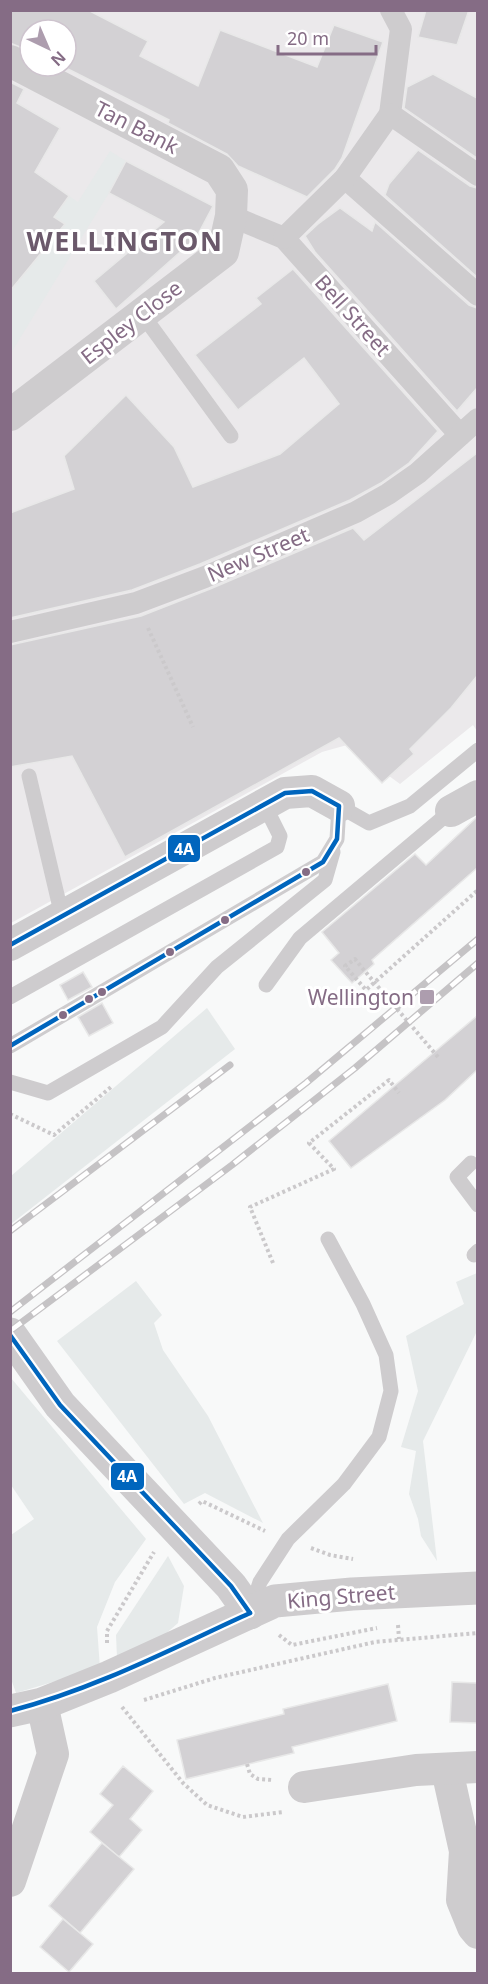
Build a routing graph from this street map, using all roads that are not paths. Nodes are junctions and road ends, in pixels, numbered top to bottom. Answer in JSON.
{"nodes":[{"id":1,"x":391,"y":10,"type":"edge"},
{"id":2,"x":10,"y":61,"type":"edge"},
{"id":3,"x":390,"y":114,"type":"junction"},
{"id":4,"x":477,"y":175,"type":"edge"},
{"id":5,"x":345,"y":178,"type":"junction"},
{"id":6,"x":231,"y":216,"type":"junction"},
{"id":7,"x":285,"y":238,"type":"junction"},
{"id":8,"x":477,"y":295,"type":"edge"},
{"id":9,"x":142,"y":314,"type":"junction"},
{"id":10,"x":10,"y":416,"type":"edge"},
{"id":11,"x":477,"y":419,"type":"edge"},
{"id":12,"x":460,"y":435,"type":"junction"},
{"id":13,"x":231,"y":436,"type":"dead end"},
{"id":14,"x":10,"y":632,"type":"edge"},
{"id":15,"x":477,"y":750,"type":"edge"},
{"id":16,"x":29,"y":776,"type":"dead end"},
{"id":17,"x":477,"y":796,"type":"edge"},
{"id":18,"x":264,"y":804,"type":"junction"},
{"id":19,"x":339,"y":807,"type":"junction"},
{"id":20,"x":451,"y":811,"type":"joint"},
{"id":21,"x":337,"y":838,"type":"junction"},
{"id":22,"x":62,"y":916,"type":"junction"},
{"id":23,"x":10,"y":945,"type":"edge"},
{"id":24,"x":266,"y":985,"type":"dead end"},
{"id":25,"x":10,"y":997,"type":"edge"},
{"id":26,"x":10,"y":1046,"type":"edge"},
{"id":27,"x":10,"y":1082,"type":"edge"},
{"id":28,"x":471,"y":1163,"type":"dead end"},
{"id":29,"x":477,"y":1205,"type":"edge"},
{"id":30,"x":328,"y":1239,"type":"dead end"},
{"id":31,"x":10,"y":1334,"type":"edge"},
{"id":32,"x":477,"y":1588,"type":"edge"},
{"id":33,"x":250,"y":1613,"type":"junction"},
{"id":34,"x":42,"y":1704,"type":"junction"},
{"id":35,"x":10,"y":1711,"type":"edge"},
{"id":36,"x":477,"y":1767,"type":"edge"},
{"id":37,"x":447,"y":1770,"type":"junction"},
{"id":38,"x":304,"y":1787,"type":"road end"},
{"id":39,"x":471,"y":1845,"type":"edge"},
{"id":40,"x":10,"y":1881,"type":"edge"},
{"id":41,"x":477,"y":1933,"type":"edge"}],
"edges":[{"from":1,"to":3,"type":"street"},
{"from":2,"to":6,"type":"street","name":"Tan Bank"},
{"from":3,"to":4,"type":"street"},
{"from":3,"to":5,"type":"street"},
{"from":5,"to":7,"type":"street"},
{"from":5,"to":8,"type":"street"},
{"from":6,"to":7,"type":"street","name":"Bell Street"},
{"from":6,"to":9,"type":"street","name":"Espley Close"},
{"from":7,"to":12,"type":"street","name":"Bell Street"},
{"from":9,"to":10,"type":"street","name":"Espley Close"},
{"from":9,"to":13,"type":"lane"},
{"from":11,"to":12,"type":"street","name":"New Street"},
{"from":12,"to":14,"type":"street","name":"New Street"},
{"from":15,"to":19,"type":"lane"},
{"from":16,"to":22,"type":"lane"},
{"from":17,"to":20,"type":"street"},
{"from":18,"to":19,"type":"street"},
{"from":18,"to":22,"type":"street"},
{"from":18,"to":25,"type":"lane"},
{"from":19,"to":21,"type":"lane"},
{"from":20,"to":24,"type":"lane"},
{"from":21,"to":26,"type":"lane"},
{"from":21,"to":27,"type":"lane"},
{"from":22,"to":23,"type":"street"},
{"from":28,"to":29,"type":"lane"},
{"from":30,"to":33,"type":"lane"},
{"from":31,"to":33,"type":"street"},
{"from":32,"to":33,"type":"street","name":"King Street"},
{"from":33,"to":34,"type":"street","name":"King Street"},
{"from":34,"to":35,"type":"street","name":"King Street"},
{"from":34,"to":40,"type":"street"},
{"from":36,"to":37,"type":"street"},
{"from":37,"to":38,"type":"street"},
{"from":37,"to":39,"type":"street"},
{"from":39,"to":41,"type":"street"}]}
